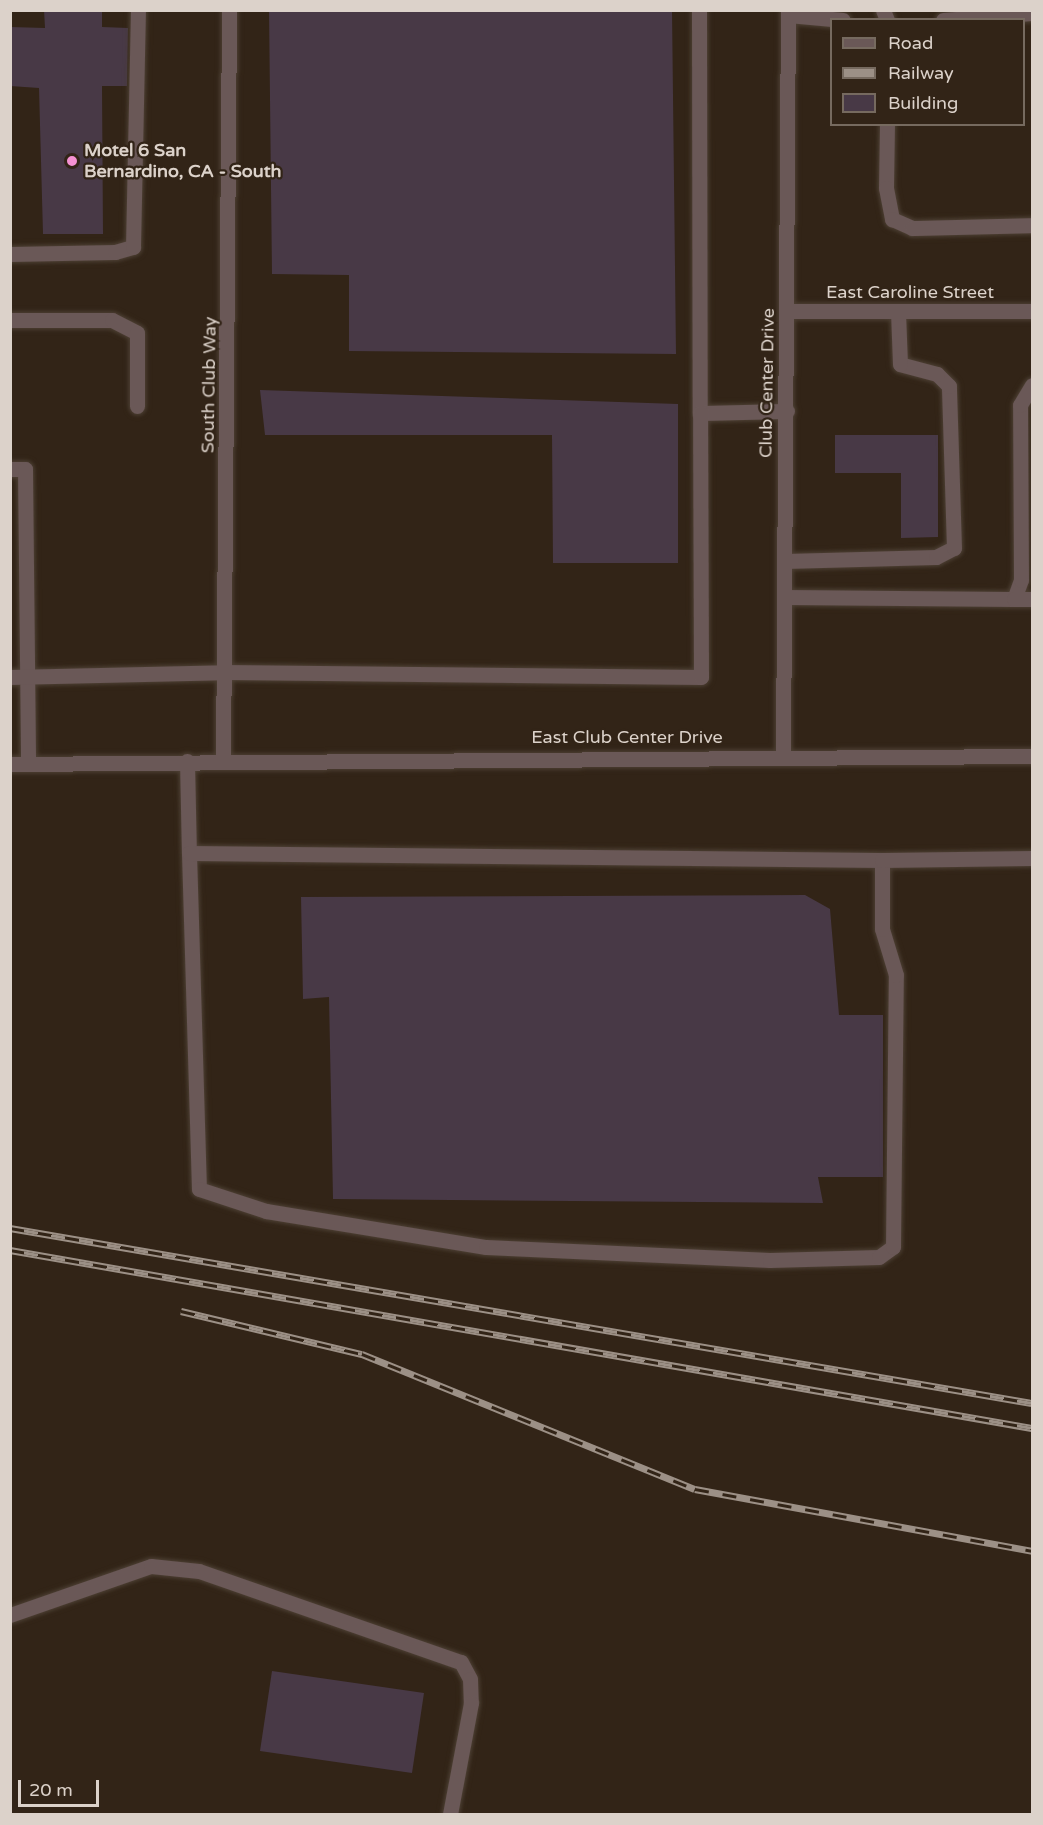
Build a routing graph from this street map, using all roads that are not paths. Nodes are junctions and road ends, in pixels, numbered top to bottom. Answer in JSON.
{"nodes":[{"id":1,"x":138,"y":10,"type":"edge"},
{"id":2,"x":229,"y":10,"type":"edge"},
{"id":3,"x":699,"y":10,"type":"edge"},
{"id":4,"x":788,"y":13,"type":"edge"},
{"id":5,"x":1032,"y":14,"type":"edge"},
{"id":6,"x":830,"y":18,"type":"edge"},
{"id":7,"x":973,"y":18,"type":"edge"},
{"id":8,"x":887,"y":126,"type":"edge"},
{"id":9,"x":1032,"y":225,"type":"edge"},
{"id":10,"x":10,"y":254,"type":"edge"},
{"id":11,"x":788,"y":311,"type":"junction"},
{"id":12,"x":898,"y":311,"type":"junction"},
{"id":13,"x":1032,"y":311,"type":"edge"},
{"id":14,"x":10,"y":320,"type":"edge"},
{"id":15,"x":1032,"y":385,"type":"edge"},
{"id":16,"x":137,"y":406,"type":"dead end"},
{"id":17,"x":787,"y":411,"type":"junction"},
{"id":18,"x":700,"y":412,"type":"junction"},
{"id":19,"x":10,"y":469,"type":"edge"},
{"id":20,"x":18,"y":540,"type":"edge"},
{"id":21,"x":785,"y":561,"type":"junction"},
{"id":22,"x":785,"y":597,"type":"junction"},
{"id":23,"x":1014,"y":599,"type":"junction"},
{"id":24,"x":1032,"y":599,"type":"edge"},
{"id":25,"x":224,"y":672,"type":"junction"},
{"id":26,"x":18,"y":677,"type":"edge"},
{"id":27,"x":783,"y":756,"type":"junction"},
{"id":28,"x":1032,"y":756,"type":"edge"},
{"id":29,"x":187,"y":760,"type":"junction"},
{"id":30,"x":223,"y":760,"type":"junction"},
{"id":31,"x":28,"y":763,"type":"junction"},
{"id":32,"x":10,"y":764,"type":"edge"},
{"id":33,"x":189,"y":853,"type":"junction"},
{"id":34,"x":1032,"y":858,"type":"edge"},
{"id":35,"x":882,"y":860,"type":"junction"},
{"id":36,"x":10,"y":1615,"type":"edge"},
{"id":37,"x":450,"y":1815,"type":"edge"}],
"edges":[{"from":1,"to":10,"type":"street"},
{"from":2,"to":25,"type":"street","name":"South Club Way"},
{"from":3,"to":18,"type":"street"},
{"from":4,"to":6,"type":"street"},
{"from":4,"to":11,"type":"street","name":"Club Center Drive"},
{"from":5,"to":7,"type":"street"},
{"from":8,"to":9,"type":"street"},
{"from":11,"to":12,"type":"street","name":"East Caroline Street"},
{"from":11,"to":17,"type":"street","name":"Club Center Drive"},
{"from":12,"to":13,"type":"street","name":"East Caroline Street"},
{"from":12,"to":21,"type":"street"},
{"from":14,"to":16,"type":"street"},
{"from":15,"to":23,"type":"street"},
{"from":17,"to":18,"type":"street"},
{"from":17,"to":21,"type":"street","name":"Club Center Drive"},
{"from":18,"to":25,"type":"street"},
{"from":19,"to":20,"type":"street"},
{"from":20,"to":26,"type":"street"},
{"from":21,"to":22,"type":"street","name":"Club Center Drive"},
{"from":22,"to":23,"type":"street"},
{"from":22,"to":27,"type":"street","name":"Club Center Drive"},
{"from":23,"to":24,"type":"street"},
{"from":25,"to":26,"type":"street"},
{"from":25,"to":30,"type":"street","name":"South Club Way"},
{"from":26,"to":31,"type":"street"},
{"from":27,"to":28,"type":"street","name":"East Club Center Drive"},
{"from":27,"to":30,"type":"street","name":"East Club Center Drive"},
{"from":29,"to":30,"type":"street","name":"East Club Center Drive"},
{"from":29,"to":31,"type":"street","name":"East Club Center Drive"},
{"from":29,"to":33,"type":"street"},
{"from":31,"to":32,"type":"street","name":"East Club Center Drive"},
{"from":33,"to":35,"type":"street"},
{"from":33,"to":35,"type":"street"},
{"from":34,"to":35,"type":"street"},
{"from":36,"to":37,"type":"street"}]}
